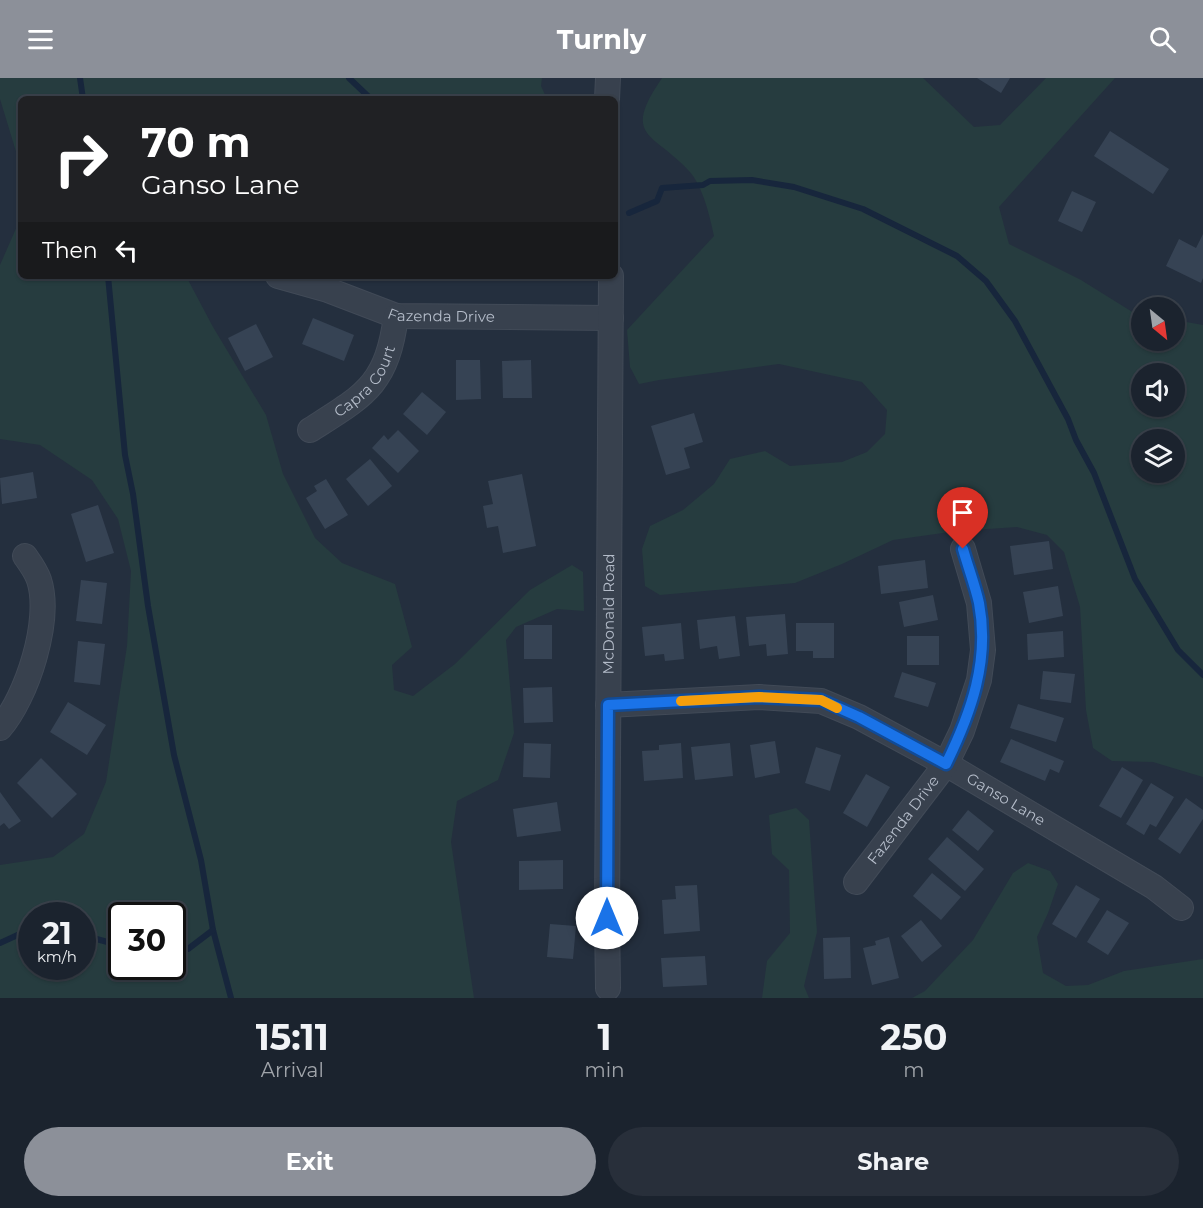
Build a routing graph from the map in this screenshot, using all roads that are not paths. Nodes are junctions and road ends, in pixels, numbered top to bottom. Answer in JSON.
{"nodes":[{"id":1,"x":608,"y":78,"type":"edge"},
{"id":2,"x":607,"y":96,"type":"edge"},
{"id":3,"x":289,"y":279,"type":"edge"},
{"id":4,"x":611,"y":279,"type":"edge"},
{"id":5,"x":396,"y":316,"type":"junction"},
{"id":6,"x":611,"y":318,"type":"junction"},
{"id":7,"x":310,"y":430,"type":"dead end"},
{"id":8,"x":963,"y":549,"type":"dead end"},
{"id":9,"x":25,"y":556,"type":"dead end"},
{"id":10,"x":608,"y":705,"type":"junction"},
{"id":11,"x":0,"y":728,"type":"edge"},
{"id":12,"x":946,"y":764,"type":"junction"},
{"id":13,"x":856,"y":882,"type":"dead end"},
{"id":14,"x":1180,"y":908,"type":"dead end"},
{"id":15,"x":608,"y":988,"type":"dead end"}],
"edges":[{"from":1,"to":2,"type":"street"},
{"from":3,"to":5,"type":"street","name":"Fazenda Drive"},
{"from":4,"to":6,"type":"street","name":"McDonald Road"},
{"from":5,"to":6,"type":"street","name":"Fazenda Drive"},
{"from":5,"to":7,"type":"street","name":"Capra Court"},
{"from":6,"to":10,"type":"street","name":"McDonald Road"},
{"from":8,"to":12,"type":"street","name":"Fazenda Drive"},
{"from":9,"to":11,"type":"street"},
{"from":10,"to":12,"type":"street","name":"Ganso Lane"},
{"from":10,"to":15,"type":"street","name":"McDonald Road"},
{"from":12,"to":13,"type":"street","name":"Fazenda Drive"},
{"from":12,"to":14,"type":"street","name":"Ganso Lane"}]}
